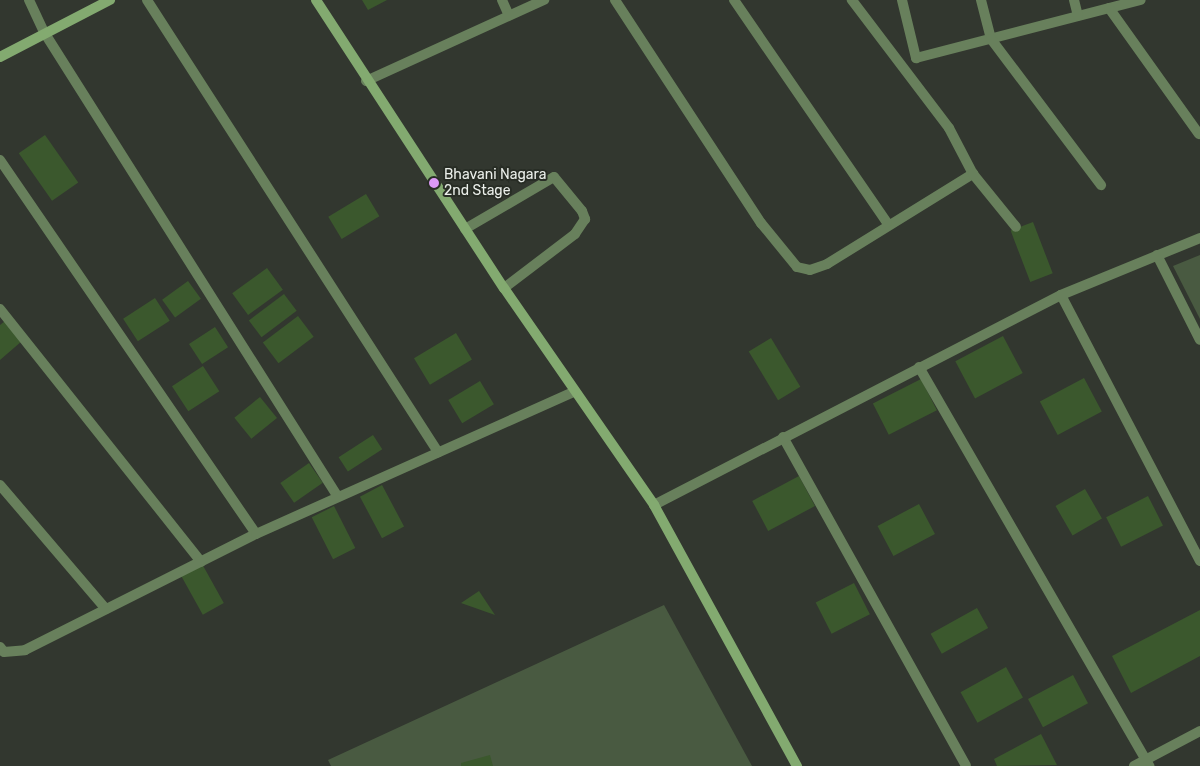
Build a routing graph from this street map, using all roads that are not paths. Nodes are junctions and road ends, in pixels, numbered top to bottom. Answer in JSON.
{"nodes":[{"id":1,"x":29,"y":0,"type":"edge"},
{"id":2,"x":110,"y":0,"type":"edge"},
{"id":3,"x":147,"y":0,"type":"edge"},
{"id":4,"x":316,"y":0,"type":"edge"},
{"id":5,"x":502,"y":0,"type":"edge"},
{"id":6,"x":544,"y":0,"type":"edge"},
{"id":7,"x":615,"y":0,"type":"edge"},
{"id":8,"x":734,"y":0,"type":"edge"},
{"id":9,"x":852,"y":0,"type":"edge"},
{"id":10,"x":902,"y":0,"type":"edge"},
{"id":11,"x":981,"y":0,"type":"edge"},
{"id":12,"x":1074,"y":0,"type":"edge"},
{"id":13,"x":1141,"y":0,"type":"edge"},
{"id":14,"x":1109,"y":8,"type":"junction"},
{"id":15,"x":509,"y":16,"type":"junction"},
{"id":16,"x":1078,"y":16,"type":"junction"},
{"id":17,"x":44,"y":32,"type":"junction"},
{"id":18,"x":991,"y":38,"type":"junction"},
{"id":19,"x":0,"y":57,"type":"edge"},
{"id":20,"x":366,"y":81,"type":"junction"},
{"id":21,"x":1199,"y":134,"type":"dead end"},
{"id":22,"x":0,"y":160,"type":"edge"},
{"id":23,"x":973,"y":174,"type":"junction"},
{"id":24,"x":1101,"y":185,"type":"dead end"},
{"id":25,"x":887,"y":223,"type":"junction"},
{"id":26,"x":1016,"y":227,"type":"dead end"},
{"id":27,"x":465,"y":229,"type":"junction"},
{"id":28,"x":1200,"y":238,"type":"edge"},
{"id":29,"x":1157,"y":256,"type":"junction"},
{"id":30,"x":504,"y":288,"type":"junction"},
{"id":31,"x":1061,"y":294,"type":"junction"},
{"id":32,"x":0,"y":308,"type":"edge"},
{"id":33,"x":1200,"y":340,"type":"edge"},
{"id":34,"x":919,"y":367,"type":"junction"},
{"id":35,"x":574,"y":392,"type":"junction"},
{"id":36,"x":783,"y":437,"type":"junction"},
{"id":37,"x":438,"y":452,"type":"junction"},
{"id":38,"x":0,"y":485,"type":"edge"},
{"id":39,"x":338,"y":497,"type":"junction"},
{"id":40,"x":654,"y":505,"type":"junction"},
{"id":41,"x":256,"y":534,"type":"junction"},
{"id":42,"x":1200,"y":561,"type":"edge"},
{"id":43,"x":201,"y":562,"type":"junction"},
{"id":44,"x":106,"y":609,"type":"junction"},
{"id":45,"x":0,"y":647,"type":"edge"},
{"id":46,"x":1200,"y":731,"type":"edge"},
{"id":47,"x":1147,"y":763,"type":"edge"},
{"id":48,"x":797,"y":766,"type":"edge"},
{"id":49,"x":966,"y":766,"type":"edge"},
{"id":50,"x":1134,"y":766,"type":"edge"}],
"edges":[{"from":1,"to":17,"type":"street"},
{"from":2,"to":17,"type":"street"},
{"from":3,"to":37,"type":"street"},
{"from":4,"to":20,"type":"street"},
{"from":5,"to":15,"type":"street"},
{"from":6,"to":15,"type":"street"},
{"from":7,"to":25,"type":"street"},
{"from":8,"to":25,"type":"street"},
{"from":9,"to":23,"type":"street"},
{"from":10,"to":18,"type":"street"},
{"from":11,"to":18,"type":"street"},
{"from":12,"to":16,"type":"street"},
{"from":13,"to":14,"type":"street"},
{"from":14,"to":16,"type":"street"},
{"from":14,"to":21,"type":"street"},
{"from":15,"to":20,"type":"street"},
{"from":16,"to":18,"type":"street"},
{"from":17,"to":19,"type":"street"},
{"from":17,"to":39,"type":"street"},
{"from":18,"to":24,"type":"street"},
{"from":20,"to":27,"type":"street"},
{"from":22,"to":41,"type":"street"},
{"from":23,"to":25,"type":"street"},
{"from":23,"to":26,"type":"street"},
{"from":27,"to":30,"type":"street"},
{"from":27,"to":30,"type":"street"},
{"from":28,"to":29,"type":"street"},
{"from":29,"to":31,"type":"street"},
{"from":29,"to":33,"type":"street"},
{"from":30,"to":35,"type":"street"},
{"from":31,"to":34,"type":"street"},
{"from":31,"to":42,"type":"street"},
{"from":32,"to":43,"type":"street"},
{"from":34,"to":36,"type":"street"},
{"from":34,"to":47,"type":"street"},
{"from":35,"to":37,"type":"street"},
{"from":35,"to":40,"type":"street"},
{"from":36,"to":40,"type":"street"},
{"from":36,"to":49,"type":"street"},
{"from":37,"to":39,"type":"street"},
{"from":38,"to":44,"type":"street"},
{"from":39,"to":41,"type":"street"},
{"from":40,"to":48,"type":"street"},
{"from":41,"to":43,"type":"street"},
{"from":43,"to":44,"type":"street"},
{"from":44,"to":45,"type":"street"},
{"from":46,"to":47,"type":"street"},
{"from":47,"to":50,"type":"street"}]}
